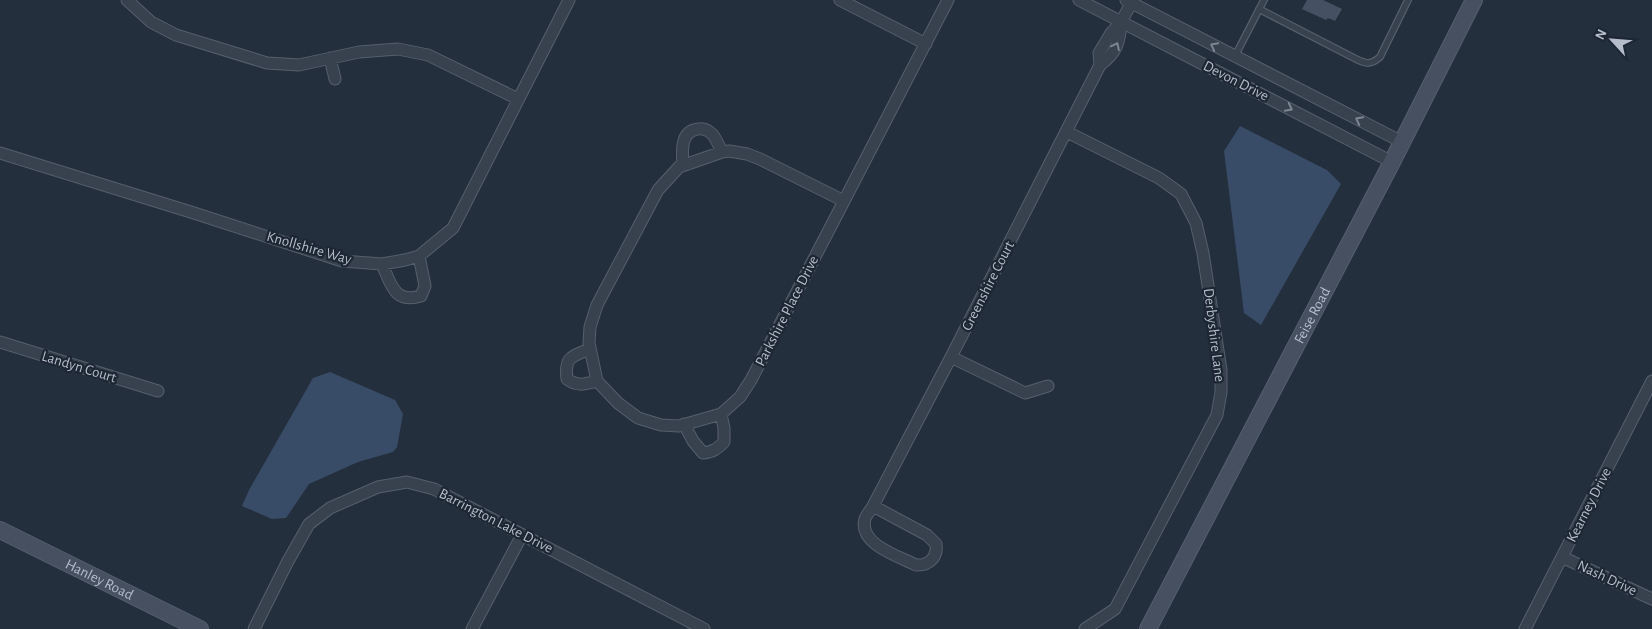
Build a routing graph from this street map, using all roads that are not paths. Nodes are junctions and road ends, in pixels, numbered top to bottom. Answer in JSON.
{"nodes":[{"id":1,"x":127,"y":0,"type":"edge"},
{"id":2,"x":569,"y":0,"type":"edge"},
{"id":3,"x":840,"y":0,"type":"edge"},
{"id":4,"x":948,"y":0,"type":"edge"},
{"id":5,"x":1079,"y":0,"type":"edge"},
{"id":6,"x":1264,"y":0,"type":"edge"},
{"id":7,"x":1408,"y":0,"type":"edge"},
{"id":8,"x":1474,"y":0,"type":"edge"},
{"id":9,"x":1130,"y":1,"type":"edge"},
{"id":10,"x":1259,"y":9,"type":"junction"},
{"id":11,"x":1121,"y":22,"type":"junction"},
{"id":12,"x":926,"y":44,"type":"junction"},
{"id":13,"x":1235,"y":56,"type":"junction"},
{"id":14,"x":330,"y":58,"type":"junction"},
{"id":15,"x":1225,"y":75,"type":"junction"},
{"id":16,"x":335,"y":79,"type":"dead end"},
{"id":17,"x":518,"y":99,"type":"junction"},
{"id":18,"x":1067,"y":132,"type":"junction"},
{"id":19,"x":1402,"y":142,"type":"junction"},
{"id":20,"x":722,"y":152,"type":"junction"},
{"id":21,"x":0,"y":153,"type":"edge"},
{"id":22,"x":1392,"y":162,"type":"junction"},
{"id":23,"x":683,"y":165,"type":"junction"},
{"id":24,"x":844,"y":201,"type":"junction"},
{"id":25,"x":420,"y":256,"type":"junction"},
{"id":26,"x":382,"y":264,"type":"junction"},
{"id":27,"x":0,"y":342,"type":"edge"},
{"id":28,"x":590,"y":348,"type":"junction"},
{"id":29,"x":951,"y":357,"type":"junction"},
{"id":30,"x":597,"y":381,"type":"junction"},
{"id":31,"x":1652,"y":381,"type":"edge"},
{"id":32,"x":1048,"y":386,"type":"dead end"},
{"id":33,"x":158,"y":391,"type":"dead end"},
{"id":34,"x":721,"y":414,"type":"junction"},
{"id":35,"x":684,"y":424,"type":"junction"},
{"id":36,"x":873,"y":506,"type":"junction"},
{"id":37,"x":0,"y":530,"type":"edge"},
{"id":38,"x":522,"y":534,"type":"junction"},
{"id":39,"x":1562,"y":557,"type":"junction"},
{"id":40,"x":1652,"y":599,"type":"edge"},
{"id":41,"x":684,"y":625,"type":"edge"},
{"id":42,"x":200,"y":629,"type":"edge"},
{"id":43,"x":254,"y":629,"type":"edge"},
{"id":44,"x":472,"y":629,"type":"edge"},
{"id":45,"x":704,"y":629,"type":"edge"},
{"id":46,"x":1085,"y":629,"type":"edge"},
{"id":47,"x":1148,"y":629,"type":"edge"},
{"id":48,"x":1525,"y":629,"type":"edge"}],
"edges":[{"from":1,"to":14,"type":"street"},
{"from":2,"to":17,"type":"street","name":"Knollshire Way"},
{"from":3,"to":12,"type":"street"},
{"from":4,"to":12,"type":"street","name":"Parkshire Place Drive"},
{"from":5,"to":11,"type":"street","name":"Devon Drive"},
{"from":6,"to":10,"type":"lane"},
{"from":7,"to":10,"type":"lane"},
{"from":8,"to":19,"type":"street","name":"Feise Road"},
{"from":9,"to":11,"type":"street","name":"Greenshire Court"},
{"from":13,"to":9,"type":"street","name":"Devon Drive","one_way":true},
{"from":10,"to":13,"type":"lane"},
{"from":11,"to":15,"type":"street","name":"Devon Drive"},
{"from":11,"to":18,"type":"street","name":"Greenshire Court"},
{"from":12,"to":24,"type":"street","name":"Parkshire Place Drive"},
{"from":13,"to":15,"type":"street"},
{"from":19,"to":13,"type":"street","name":"Devon Drive","one_way":true},
{"from":14,"to":16,"type":"street"},
{"from":14,"to":17,"type":"street"},
{"from":15,"to":22,"type":"street","name":"Devon Drive","one_way":true},
{"from":17,"to":25,"type":"street","name":"Knollshire Way"},
{"from":18,"to":29,"type":"street","name":"Greenshire Court"},
{"from":18,"to":46,"type":"street","name":"Derbyshire Lane"},
{"from":19,"to":22,"type":"street","name":"Feise Road"},
{"from":20,"to":23,"type":"street"},
{"from":20,"to":23,"type":"street"},
{"from":20,"to":24,"type":"street"},
{"from":21,"to":26,"type":"street","name":"Knollshire Way"},
{"from":22,"to":47,"type":"street","name":"Feise Road"},
{"from":23,"to":28,"type":"street"},
{"from":24,"to":34,"type":"street","name":"Parkshire Place Drive"},
{"from":25,"to":26,"type":"street","name":"Knollshire Way"},
{"from":25,"to":26,"type":"street"},
{"from":27,"to":33,"type":"street","name":"Landyn Court"},
{"from":28,"to":30,"type":"street"},
{"from":28,"to":30,"type":"street"},
{"from":29,"to":32,"type":"street"},
{"from":29,"to":36,"type":"street","name":"Greenshire Court"},
{"from":30,"to":35,"type":"street","name":"Parkshire Place Drive"},
{"from":31,"to":39,"type":"street","name":"Kearney Drive"},
{"from":34,"to":35,"type":"street","name":"Parkshire Place Drive"},
{"from":34,"to":35,"type":"street"},
{"from":36,"to":36,"type":"street","name":"Greenshire Court"},
{"from":37,"to":42,"type":"street","name":"Hanley Road"},
{"from":38,"to":41,"type":"street","name":"Barrington Lake Drive"},
{"from":38,"to":43,"type":"street","name":"Barrington Lake Drive"},
{"from":38,"to":44,"type":"street"},
{"from":39,"to":40,"type":"street","name":"Nash Drive"},
{"from":39,"to":48,"type":"street","name":"Kearney Drive"},
{"from":41,"to":45,"type":"street","name":"Barrington Lake Drive"}]}
